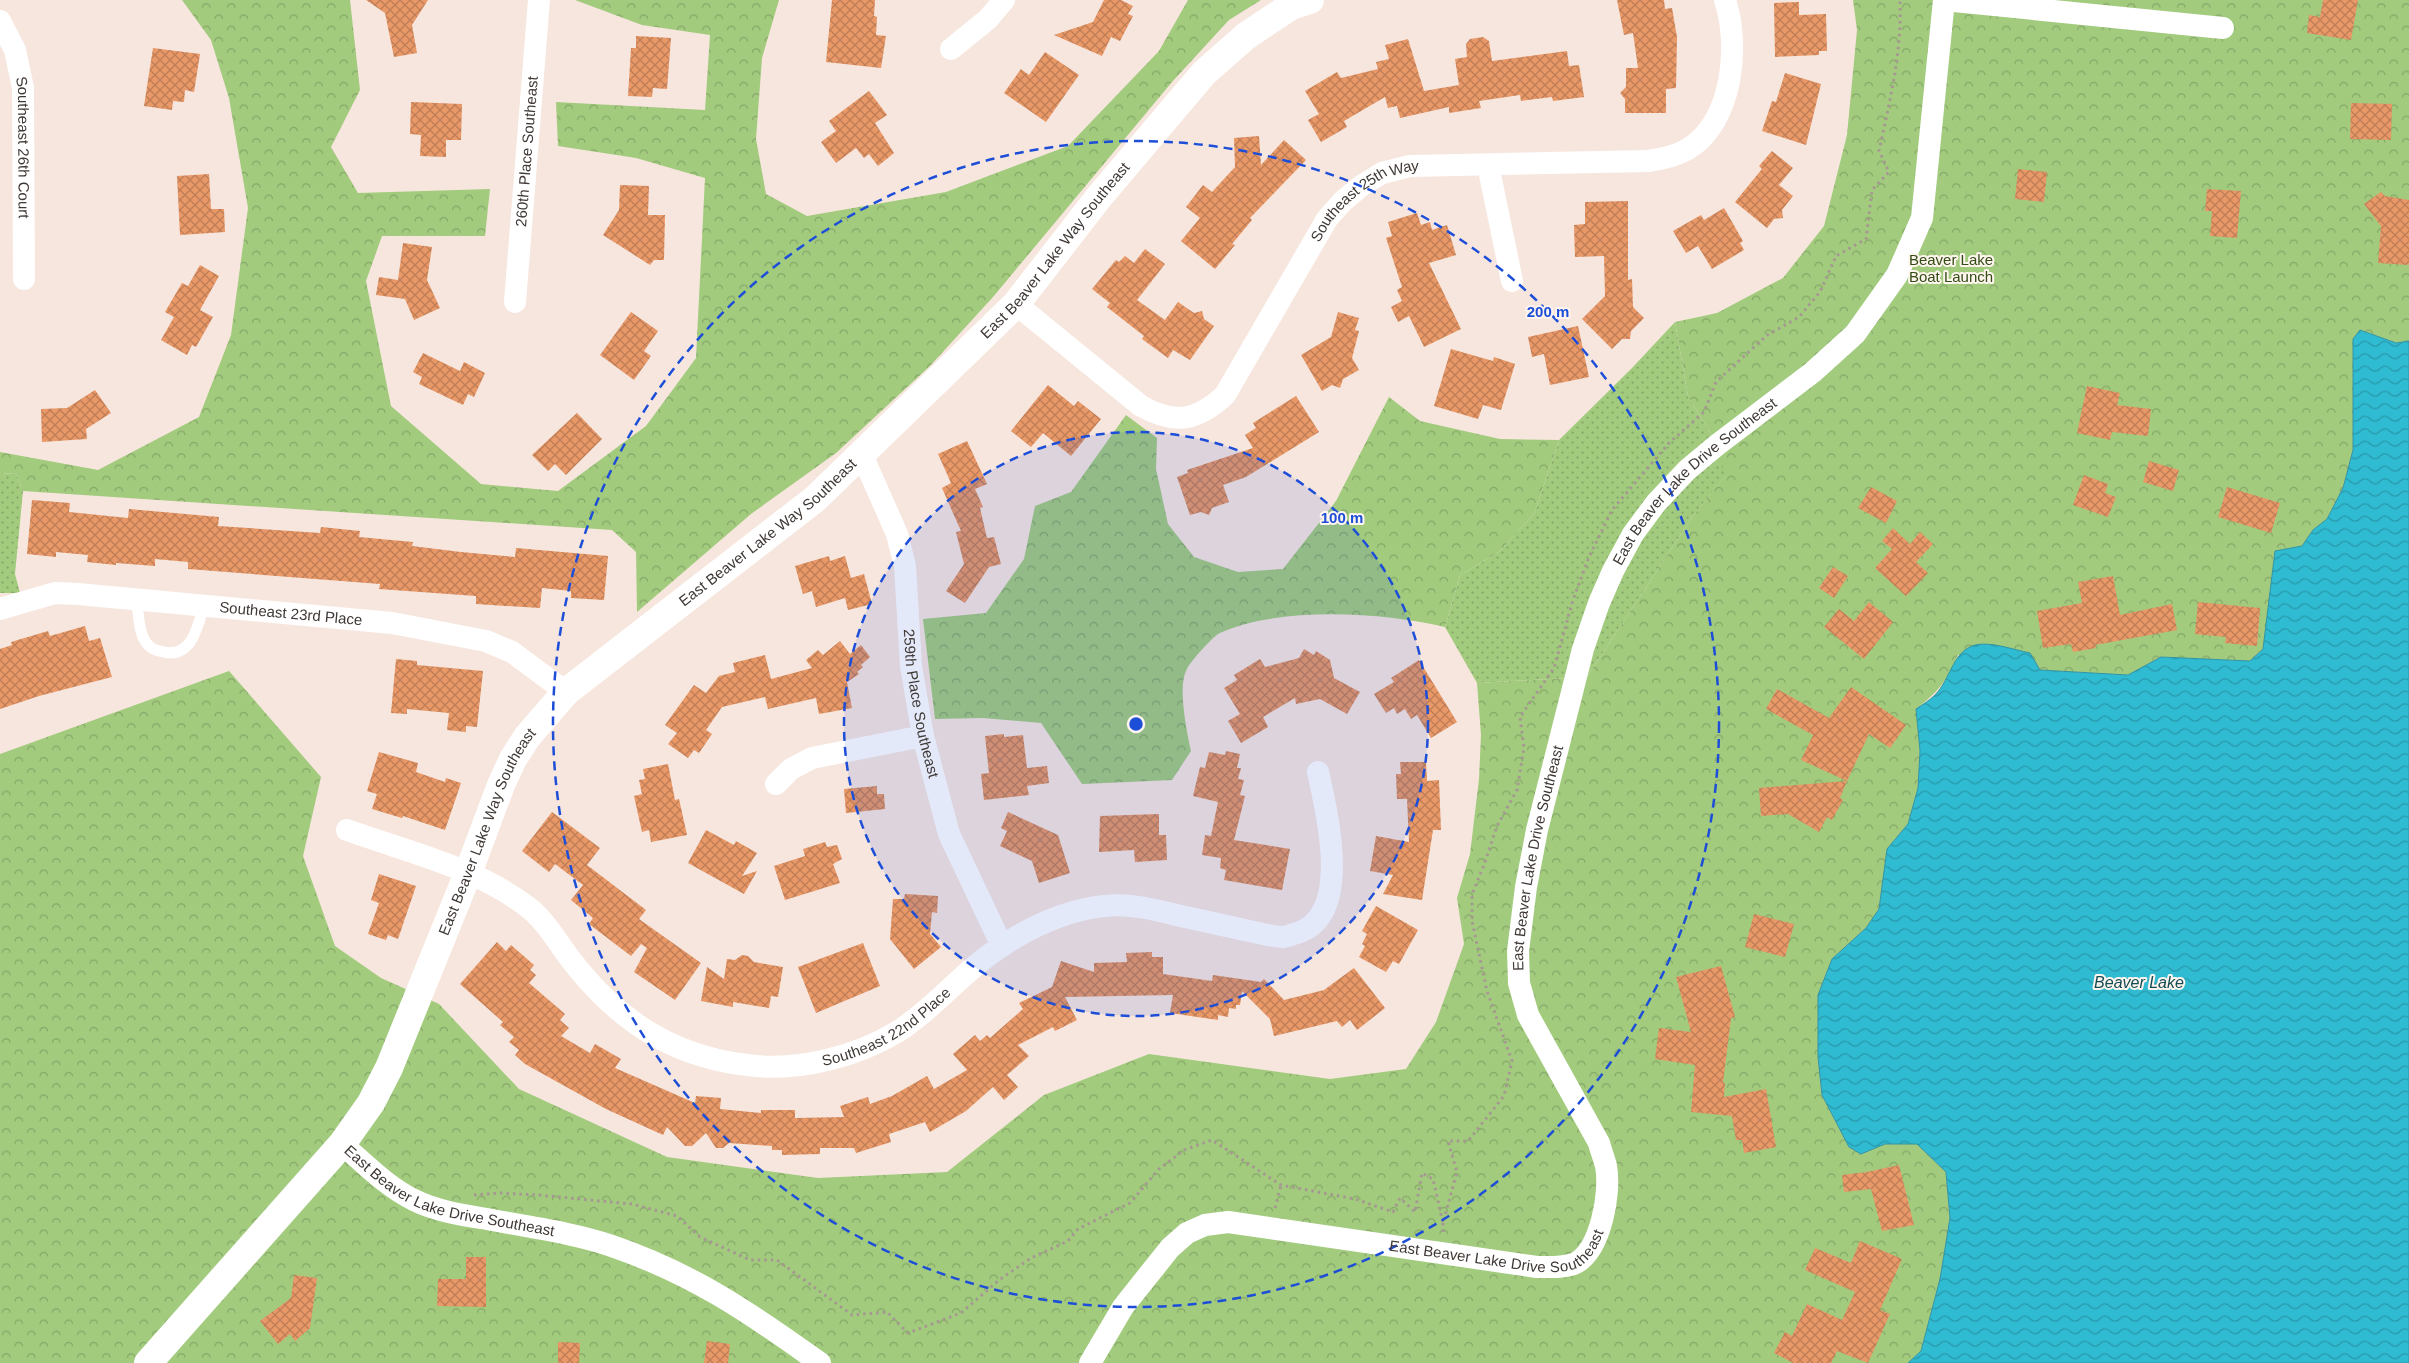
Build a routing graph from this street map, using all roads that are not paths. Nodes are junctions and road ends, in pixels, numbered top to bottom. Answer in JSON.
{"nodes":[{"id":1,"x":539,"y":0,"type":"edge"},
{"id":2,"x":1004,"y":0,"type":"edge"},
{"id":3,"x":1726,"y":0,"type":"edge"},
{"id":4,"x":1944,"y":0,"type":"edge"},
{"id":5,"x":1296,"y":2,"type":"edge"},
{"id":6,"x":0,"y":21,"type":"edge"},
{"id":7,"x":2223,"y":28,"type":"dead end"},
{"id":8,"x":951,"y":49,"type":"dead end"},
{"id":9,"x":1488,"y":165,"type":"junction"},
{"id":10,"x":24,"y":279,"type":"dead end"},
{"id":11,"x":1512,"y":281,"type":"dead end"},
{"id":12,"x":515,"y":302,"type":"dead end"},
{"id":13,"x":1016,"y":304,"type":"junction"},
{"id":14,"x":862,"y":455,"type":"junction"},
{"id":15,"x":136,"y":599,"type":"junction"},
{"id":16,"x":204,"y":605,"type":"junction"},
{"id":17,"x":0,"y":609,"type":"edge"},
{"id":18,"x":566,"y":692,"type":"junction"},
{"id":19,"x":923,"y":736,"type":"junction"},
{"id":20,"x":1318,"y":772,"type":"dead end"},
{"id":21,"x":776,"y":784,"type":"dead end"},
{"id":22,"x":347,"y":830,"type":"dead end"},
{"id":23,"x":468,"y":873,"type":"junction"},
{"id":24,"x":1002,"y":946,"type":"junction"},
{"id":25,"x":342,"y":1144,"type":"junction"},
{"id":26,"x":148,"y":1363,"type":"edge"},
{"id":27,"x":820,"y":1363,"type":"edge"},
{"id":28,"x":1090,"y":1363,"type":"edge"}],
"edges":[{"from":1,"to":12,"type":"street","name":"260th Place Southeast"},
{"from":2,"to":8,"type":"street"},
{"from":3,"to":9,"type":"street","name":"Southeast 25th Way"},
{"from":4,"to":7,"type":"street"},
{"from":4,"to":28,"type":"street","name":"East Beaver Lake Drive Southeast"},
{"from":5,"to":13,"type":"street","name":"East Beaver Lake Way Southeast"},
{"from":6,"to":10,"type":"street","name":"Southeast 26th Court"},
{"from":9,"to":11,"type":"street"},
{"from":9,"to":13,"type":"street","name":"Southeast 25th Way"},
{"from":13,"to":14,"type":"street","name":"East Beaver Lake Way Southeast"},
{"from":14,"to":18,"type":"street","name":"East Beaver Lake Way Southeast"},
{"from":14,"to":19,"type":"street","name":"259th Place Southeast"},
{"from":15,"to":16,"type":"street","name":"Southeast 23rd Place"},
{"from":15,"to":16,"type":"lane"},
{"from":15,"to":17,"type":"street","name":"Southeast 23rd Place"},
{"from":16,"to":18,"type":"street","name":"Southeast 23rd Place"},
{"from":18,"to":23,"type":"street","name":"East Beaver Lake Way Southeast"},
{"from":19,"to":21,"type":"street"},
{"from":19,"to":24,"type":"street","name":"259th Place Southeast"},
{"from":20,"to":24,"type":"street","name":"Southeast 22nd Place"},
{"from":22,"to":23,"type":"street","name":"Southeast 22nd Place"},
{"from":23,"to":24,"type":"street","name":"Southeast 22nd Place"},
{"from":23,"to":25,"type":"street","name":"East Beaver Lake Way Southeast"},
{"from":25,"to":26,"type":"street","name":"East Beaver Lake Drive Southeast"},
{"from":25,"to":27,"type":"street","name":"East Beaver Lake Drive Southeast"}]}
